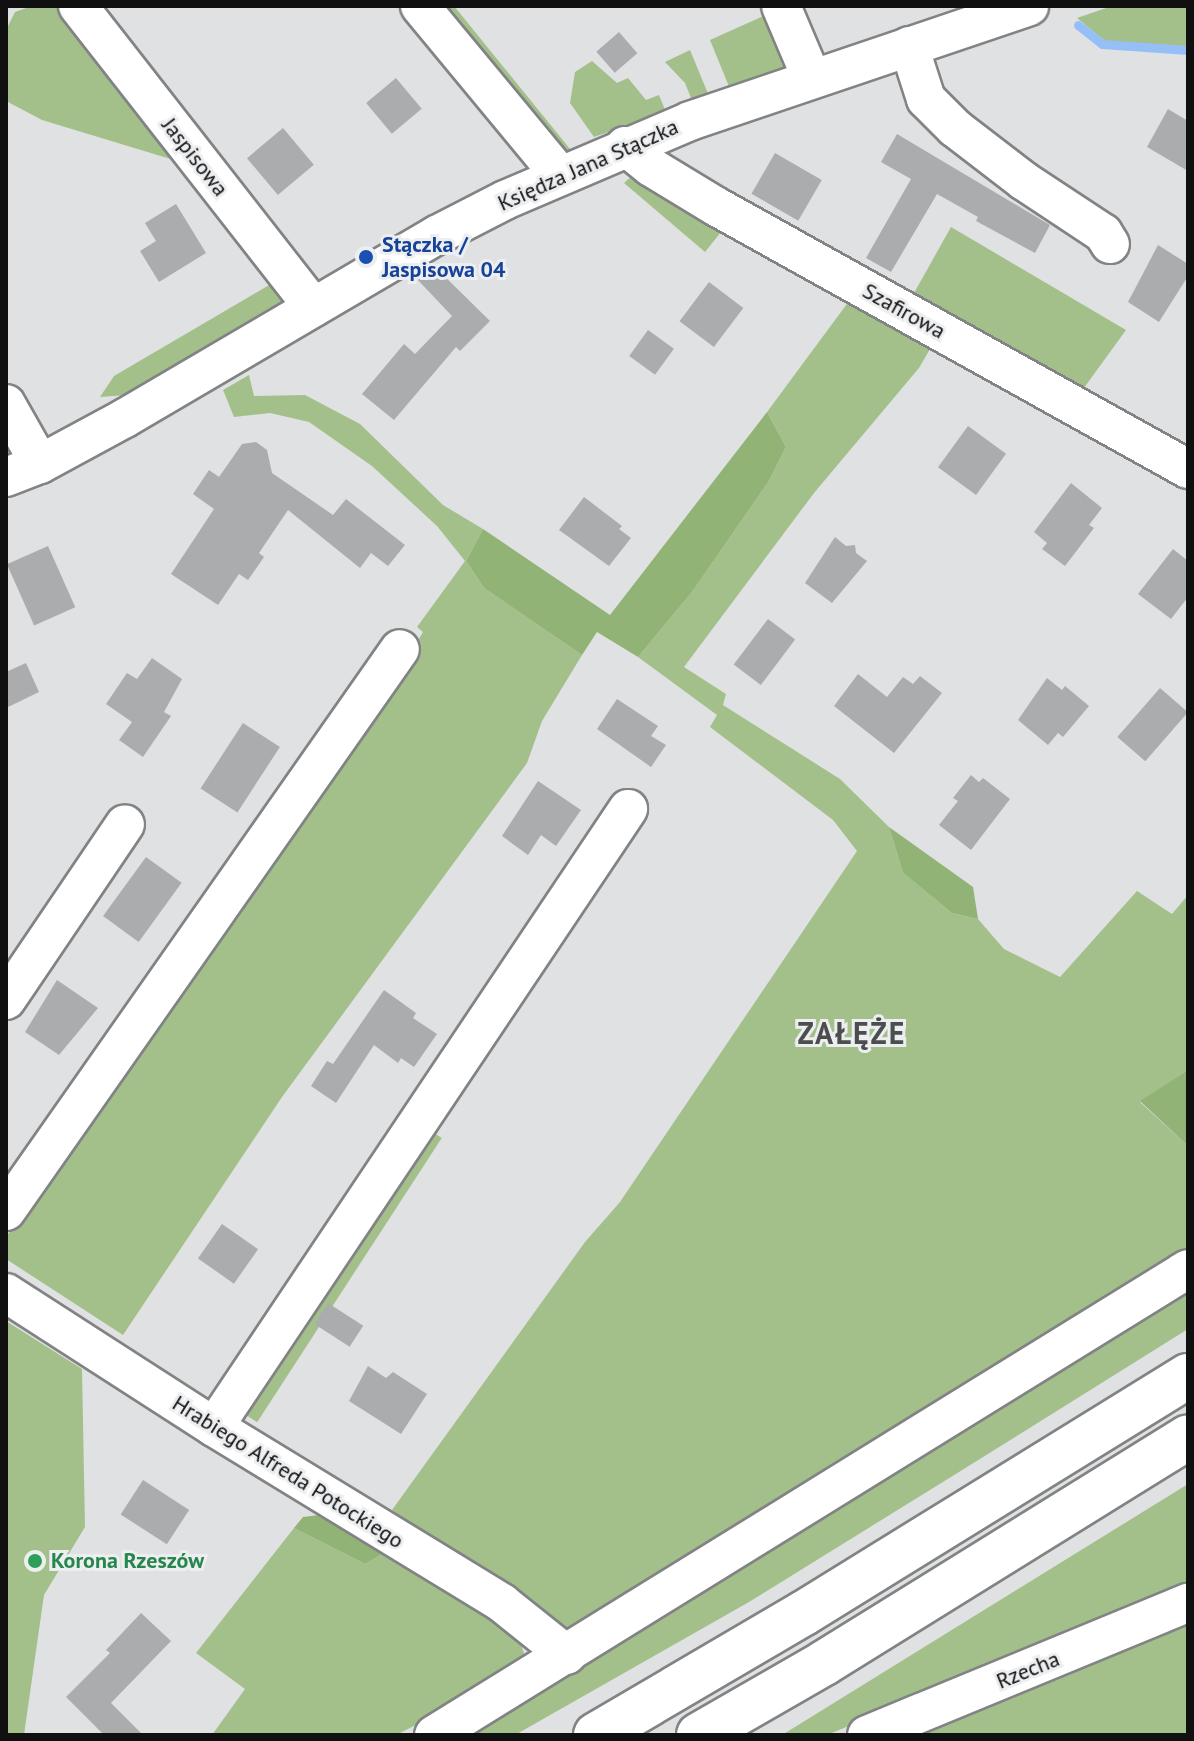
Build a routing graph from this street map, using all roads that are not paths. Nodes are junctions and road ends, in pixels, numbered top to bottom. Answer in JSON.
{"nodes":[{"id":1,"x":78,"y":6,"type":"edge"},
{"id":2,"x":420,"y":6,"type":"edge"},
{"id":3,"x":781,"y":6,"type":"edge"},
{"id":4,"x":1029,"y":6,"type":"edge"},
{"id":5,"x":909,"y":46,"type":"junction"},
{"id":6,"x":812,"y":79,"type":"junction"},
{"id":7,"x":625,"y":146,"type":"junction"},
{"id":8,"x":560,"y":175,"type":"junction"},
{"id":9,"x":1110,"y":244,"type":"dead end"},
{"id":10,"x":313,"y":307,"type":"junction"},
{"id":11,"x":6,"y":404,"type":"edge"},
{"id":12,"x":1188,"y":469,"type":"edge"},
{"id":13,"x":23,"y":471,"type":"edge"},
{"id":14,"x":400,"y":649,"type":"dead end"},
{"id":15,"x":628,"y":809,"type":"dead end"},
{"id":16,"x":125,"y":824,"type":"dead end"},
{"id":17,"x":6,"y":1000,"type":"edge"},
{"id":18,"x":6,"y":1211,"type":"edge"},
{"id":19,"x":1188,"y":1269,"type":"edge"},
{"id":20,"x":6,"y":1293,"type":"edge"},
{"id":21,"x":1188,"y":1376,"type":"edge"},
{"id":22,"x":214,"y":1427,"type":"junction"},
{"id":23,"x":1188,"y":1437,"type":"edge"},
{"id":24,"x":1188,"y":1603,"type":"edge"},
{"id":25,"x":567,"y":1655,"type":"junction"},
{"id":26,"x":434,"y":1735,"type":"edge"},
{"id":27,"x":596,"y":1735,"type":"edge"},
{"id":28,"x":699,"y":1735,"type":"edge"},
{"id":29,"x":867,"y":1735,"type":"edge"}],
"edges":[{"from":1,"to":10,"type":"street","name":"Jaspisowa"},
{"from":2,"to":8,"type":"street"},
{"from":3,"to":6,"type":"street"},
{"from":4,"to":5,"type":"street","name":"Księdza Jana Stączka"},
{"from":5,"to":6,"type":"street","name":"Księdza Jana Stączka"},
{"from":5,"to":9,"type":"street"},
{"from":6,"to":7,"type":"street","name":"Księdza Jana Stączka"},
{"from":7,"to":8,"type":"street","name":"Księdza Jana Stączka"},
{"from":7,"to":12,"type":"street","name":"Szafirowa"},
{"from":8,"to":10,"type":"street","name":"Księdza Jana Stączka"},
{"from":10,"to":13,"type":"street","name":"Księdza Jana Stączka"},
{"from":11,"to":13,"type":"street"},
{"from":14,"to":18,"type":"street"},
{"from":15,"to":22,"type":"street"},
{"from":16,"to":17,"type":"street"},
{"from":19,"to":25,"type":"street"},
{"from":20,"to":22,"type":"street","name":"Hrabiego Alfreda Potockiego"},
{"from":21,"to":27,"type":"main road"},
{"from":22,"to":25,"type":"street","name":"Hrabiego Alfreda Potockiego"},
{"from":23,"to":28,"type":"main road"},
{"from":24,"to":29,"type":"street","name":"Rzecha"},
{"from":25,"to":26,"type":"street"}]}
